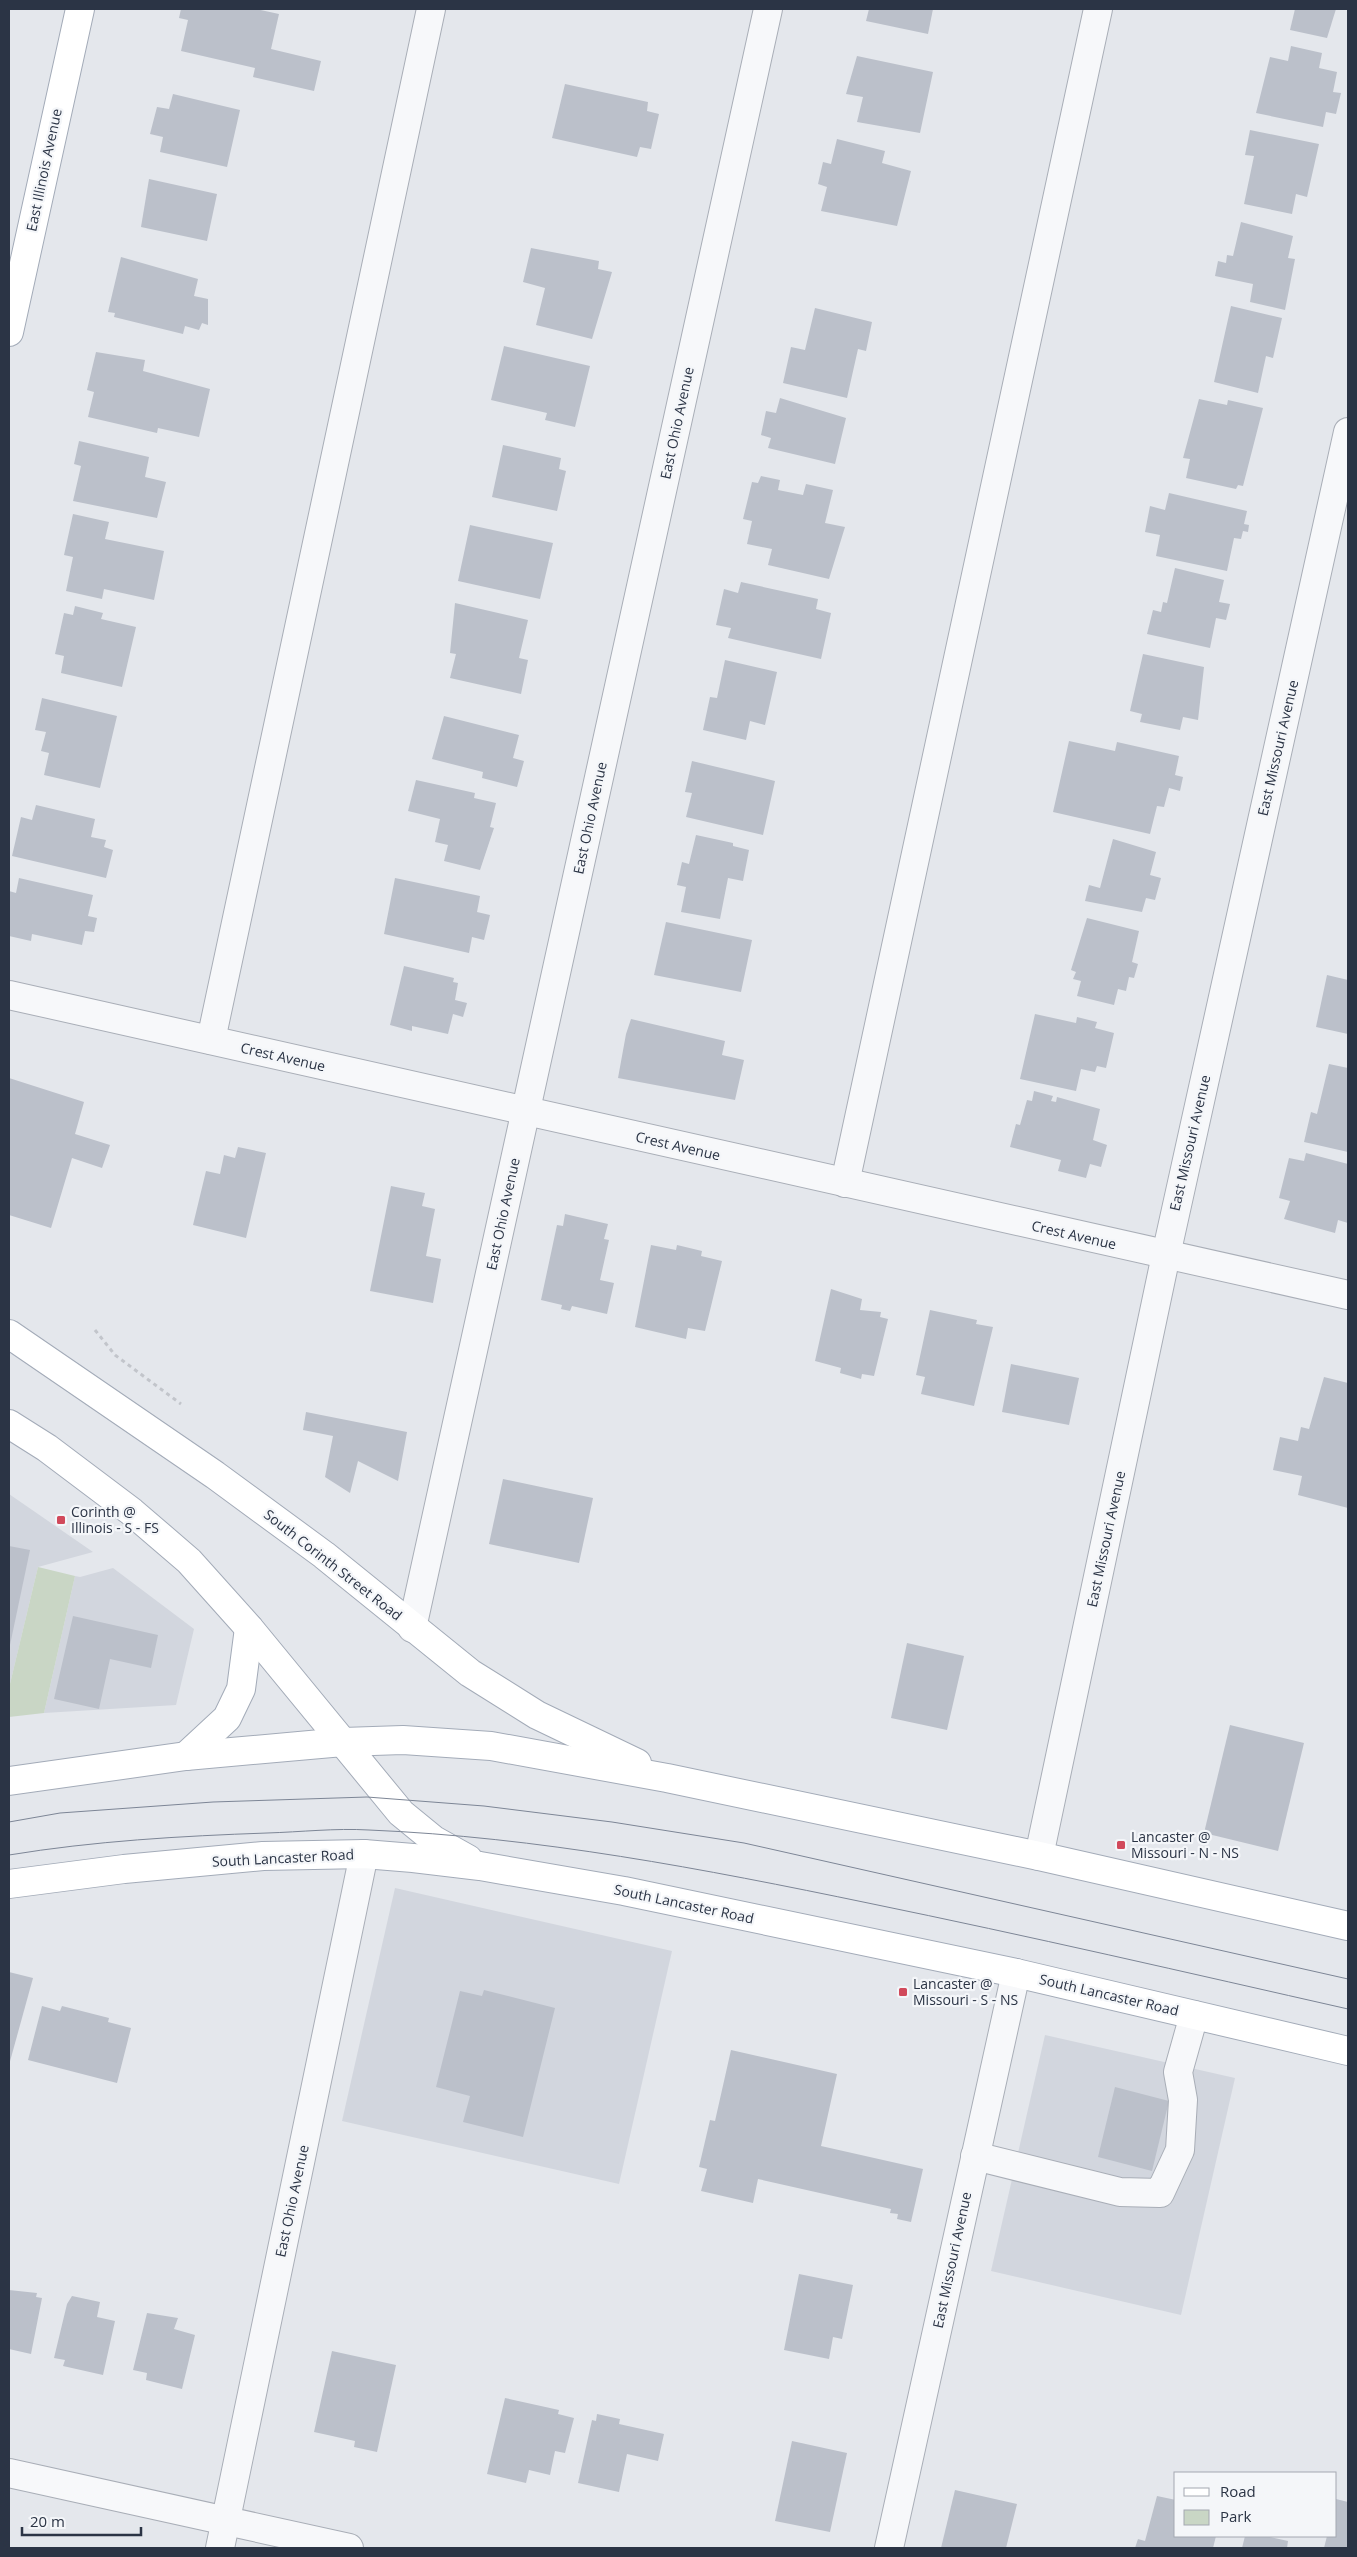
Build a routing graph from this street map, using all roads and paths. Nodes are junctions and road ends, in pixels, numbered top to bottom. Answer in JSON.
{"nodes":[{"id":1,"x":80,"y":9,"type":"edge"},
{"id":2,"x":431,"y":9,"type":"edge"},
{"id":3,"x":768,"y":9,"type":"edge"},
{"id":4,"x":1098,"y":9,"type":"edge"},
{"id":5,"x":9,"y":332,"type":"edge"},
{"id":6,"x":1348,"y":432,"type":"edge"},
{"id":7,"x":9,"y":995,"type":"edge"},
{"id":8,"x":210,"y":1040,"type":"junction"},
{"id":9,"x":526,"y":1111,"type":"junction"},
{"id":10,"x":845,"y":1183,"type":"junction"},
{"id":11,"x":1166,"y":1255,"type":"junction"},
{"id":12,"x":1348,"y":1296,"type":"edge"},
{"id":13,"x":95,"y":1330,"type":"dead end"},
{"id":14,"x":9,"y":1334,"type":"edge"},
{"id":15,"x":181,"y":1404,"type":"dead end"},
{"id":16,"x":9,"y":1424,"type":"edge"},
{"id":17,"x":249,"y":1628,"type":"junction"},
{"id":18,"x":412,"y":1628,"type":"junction"},
{"id":19,"x":343,"y":1742,"type":"junction"},
{"id":20,"x":186,"y":1756,"type":"junction"},
{"id":21,"x":667,"y":1778,"type":"junction"},
{"id":22,"x":9,"y":1781,"type":"edge"},
{"id":23,"x":364,"y":1854,"type":"junction"},
{"id":24,"x":1039,"y":1856,"type":"junction"},
{"id":25,"x":480,"y":1866,"type":"junction"},
{"id":26,"x":9,"y":1884,"type":"edge"},
{"id":27,"x":1348,"y":1926,"type":"edge"},
{"id":28,"x":1016,"y":1973,"type":"junction"},
{"id":29,"x":1194,"y":2014,"type":"junction"},
{"id":30,"x":1348,"y":2051,"type":"edge"},
{"id":31,"x":975,"y":2156,"type":"junction"},
{"id":32,"x":9,"y":2473,"type":"edge"},
{"id":33,"x":226,"y":2522,"type":"junction"},
{"id":34,"x":220,"y":2548,"type":"edge"},
{"id":35,"x":348,"y":2548,"type":"edge"},
{"id":36,"x":889,"y":2548,"type":"edge"}],
"edges":[{"from":1,"to":5,"type":"main road","name":"East Illinois Avenue"},
{"from":2,"to":8,"type":"street"},
{"from":3,"to":9,"type":"street","name":"East Ohio Avenue"},
{"from":4,"to":10,"type":"street"},
{"from":6,"to":11,"type":"street","name":"East Missouri Avenue"},
{"from":7,"to":8,"type":"street","name":"Crest Avenue"},
{"from":8,"to":9,"type":"street","name":"Crest Avenue"},
{"from":9,"to":10,"type":"street","name":"Crest Avenue"},
{"from":9,"to":18,"type":"street","name":"East Ohio Avenue"},
{"from":10,"to":11,"type":"street","name":"Crest Avenue"},
{"from":11,"to":12,"type":"street","name":"Crest Avenue"},
{"from":11,"to":24,"type":"street","name":"East Missouri Avenue"},
{"from":13,"to":15,"type":"path"},
{"from":14,"to":18,"type":"main road","name":"South Corinth Street Road"},
{"from":16,"to":17,"type":"main road"},
{"from":17,"to":19,"type":"main road"},
{"from":17,"to":20,"type":"main road"},
{"from":18,"to":21,"type":"main road","name":"South Corinth Street Road"},
{"from":19,"to":20,"type":"main road"},
{"from":19,"to":21,"type":"main road"},
{"from":19,"to":25,"type":"main road"},
{"from":20,"to":22,"type":"main road"},
{"from":21,"to":24,"type":"main road"},
{"from":23,"to":25,"type":"main road","name":"South Lancaster Road"},
{"from":23,"to":26,"type":"main road","name":"South Lancaster Road"},
{"from":23,"to":33,"type":"street","name":"East Ohio Avenue"},
{"from":24,"to":27,"type":"main road"},
{"from":25,"to":28,"type":"main road","name":"South Lancaster Road"},
{"from":28,"to":29,"type":"main road","name":"South Lancaster Road"},
{"from":28,"to":31,"type":"street","name":"East Missouri Avenue"},
{"from":29,"to":30,"type":"main road","name":"South Lancaster Road"},
{"from":29,"to":31,"type":"street"},
{"from":31,"to":36,"type":"street","name":"East Missouri Avenue"},
{"from":32,"to":33,"type":"street"},
{"from":33,"to":34,"type":"street","name":"East Ohio Avenue"},
{"from":33,"to":35,"type":"street"}]}
